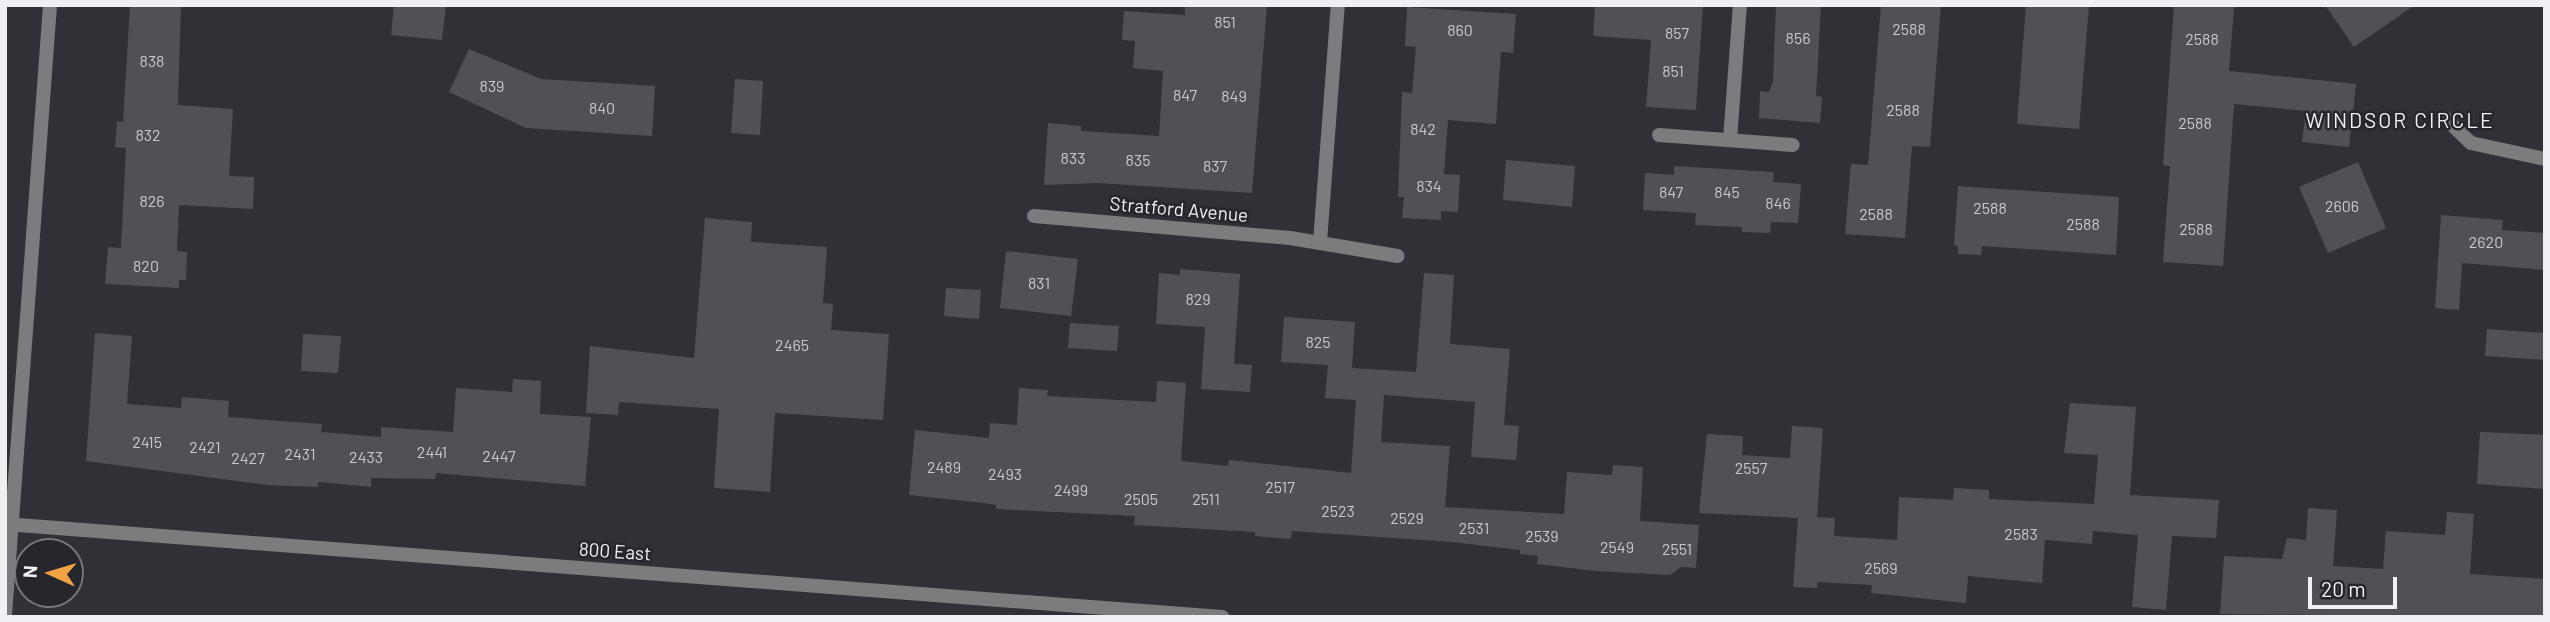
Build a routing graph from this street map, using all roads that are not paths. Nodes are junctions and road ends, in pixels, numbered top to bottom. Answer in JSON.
{"nodes":[{"id":1,"x":50,"y":5,"type":"edge"},
{"id":2,"x":1338,"y":5,"type":"edge"},
{"id":3,"x":1740,"y":5,"type":"edge"},
{"id":4,"x":2445,"y":118,"type":"dead end"},
{"id":5,"x":1658,"y":135,"type":"dead end"},
{"id":6,"x":1730,"y":140,"type":"junction"},
{"id":7,"x":1793,"y":145,"type":"dead end"},
{"id":8,"x":2545,"y":159,"type":"edge"},
{"id":9,"x":1034,"y":216,"type":"dead end"},
{"id":10,"x":1320,"y":242,"type":"junction"},
{"id":11,"x":1398,"y":256,"type":"dead end"},
{"id":12,"x":8,"y":525,"type":"edge"},
{"id":13,"x":1149,"y":614,"type":"edge"},
{"id":14,"x":5,"y":615,"type":"edge"},
{"id":15,"x":1222,"y":617,"type":"edge"}],
"edges":[{"from":1,"to":12,"type":"street"},
{"from":2,"to":10,"type":"street"},
{"from":3,"to":6,"type":"street"},
{"from":4,"to":8,"type":"street"},
{"from":5,"to":6,"type":"street"},
{"from":6,"to":7,"type":"street"},
{"from":9,"to":10,"type":"street","name":"Stratford Avenue"},
{"from":10,"to":11,"type":"street","name":"Stratford Avenue"},
{"from":12,"to":13,"type":"street","name":"800 East"},
{"from":12,"to":14,"type":"street"},
{"from":13,"to":15,"type":"street","name":"800 East"}]}
